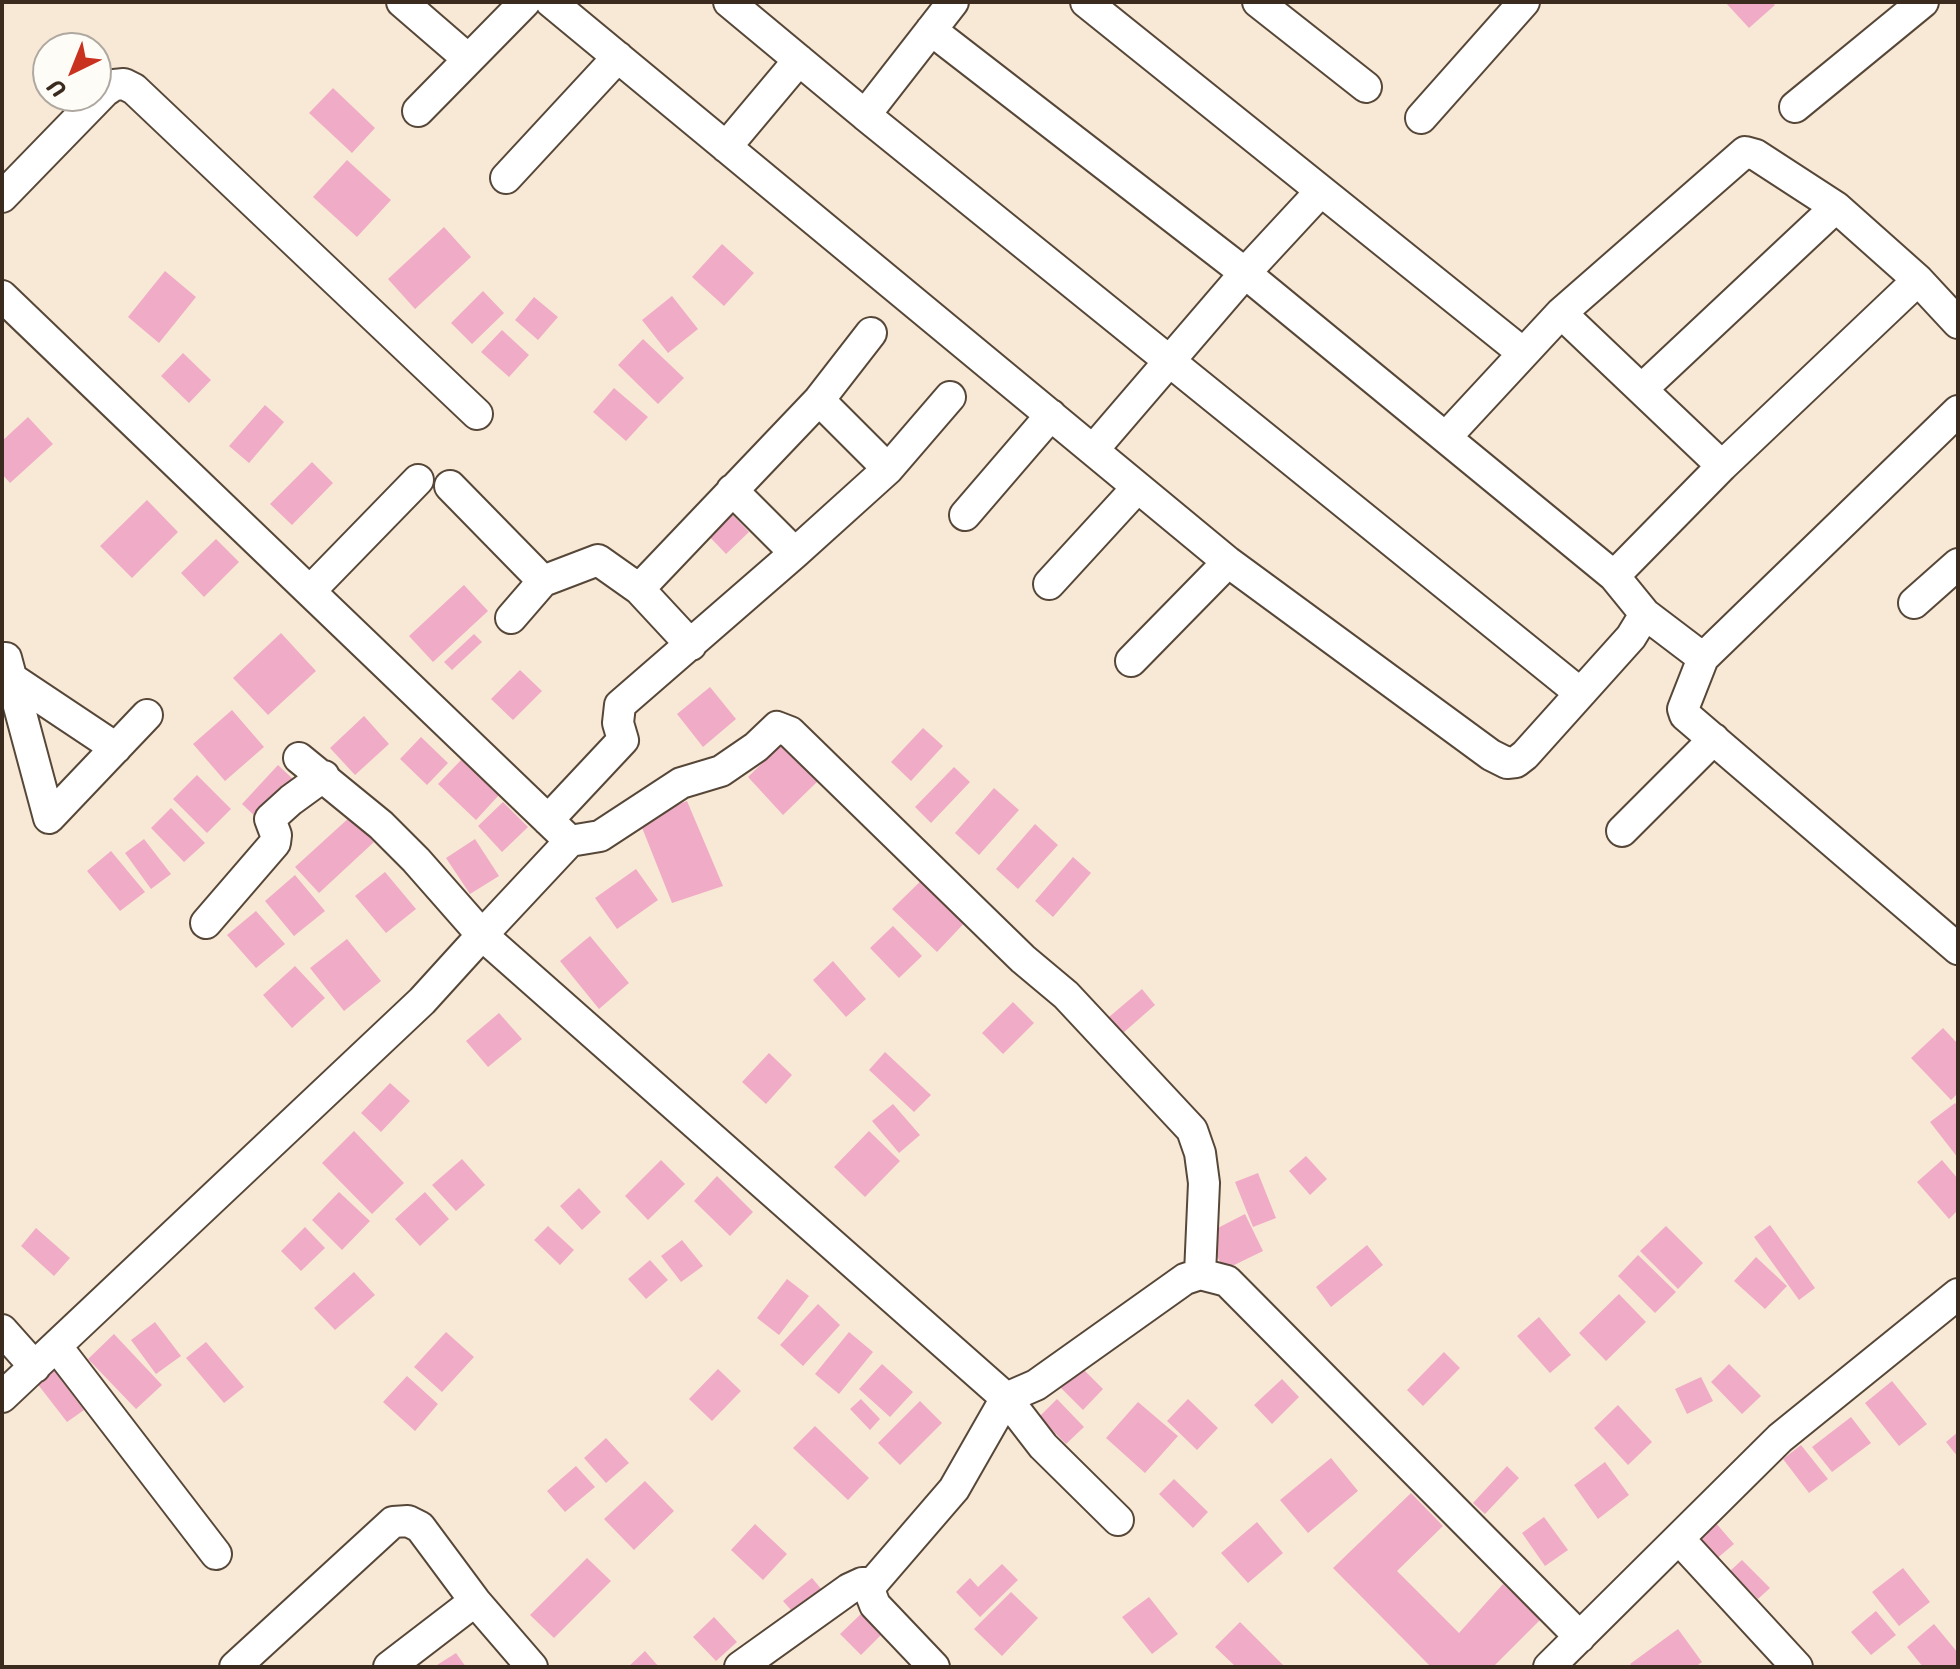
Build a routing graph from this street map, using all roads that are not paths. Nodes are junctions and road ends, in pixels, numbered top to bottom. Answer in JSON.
{"nodes":[{"id":1,"x":402,"y":2,"type":"edge"},
{"id":2,"x":525,"y":2,"type":"edge"},
{"id":3,"x":551,"y":2,"type":"edge"},
{"id":4,"x":729,"y":2,"type":"edge"},
{"id":5,"x":953,"y":2,"type":"edge"},
{"id":6,"x":1086,"y":2,"type":"edge"},
{"id":7,"x":1258,"y":2,"type":"edge"},
{"id":8,"x":1524,"y":2,"type":"edge"},
{"id":9,"x":1923,"y":2,"type":"edge"},
{"id":10,"x":931,"y":30,"type":"junction"},
{"id":11,"x":618,"y":57,"type":"junction"},
{"id":12,"x":468,"y":59,"type":"junction"},
{"id":13,"x":799,"y":60,"type":"junction"},
{"id":14,"x":1366,"y":87,"type":"dead end"},
{"id":15,"x":1795,"y":107,"type":"dead end"},
{"id":16,"x":418,"y":111,"type":"dead end"},
{"id":17,"x":865,"y":115,"type":"junction"},
{"id":18,"x":1421,"y":118,"type":"dead end"},
{"id":19,"x":726,"y":147,"type":"junction"},
{"id":20,"x":506,"y":178,"type":"dead end"},
{"id":21,"x":1321,"y":191,"type":"junction"},
{"id":22,"x":2,"y":197,"type":"edge"},
{"id":23,"x":1836,"y":207,"type":"junction"},
{"id":24,"x":1245,"y":273,"type":"junction"},
{"id":25,"x":1918,"y":280,"type":"junction"},
{"id":26,"x":2,"y":296,"type":"edge"},
{"id":27,"x":1561,"y":313,"type":"junction"},
{"id":28,"x":1958,"y":323,"type":"edge"},
{"id":29,"x":871,"y":333,"type":"dead end"},
{"id":30,"x":1523,"y":353,"type":"junction"},
{"id":31,"x":1171,"y":361,"type":"junction"},
{"id":32,"x":1642,"y":389,"type":"junction"},
{"id":33,"x":950,"y":397,"type":"dead end"},
{"id":34,"x":819,"y":400,"type":"junction"},
{"id":35,"x":1958,"y":411,"type":"edge"},
{"id":36,"x":477,"y":414,"type":"dead end"},
{"id":37,"x":1051,"y":415,"type":"junction"},
{"id":38,"x":1446,"y":437,"type":"junction"},
{"id":39,"x":1093,"y":450,"type":"junction"},
{"id":40,"x":1722,"y":466,"type":"junction"},
{"id":41,"x":888,"y":469,"type":"junction"},
{"id":42,"x":418,"y":480,"type":"dead end"},
{"id":43,"x":450,"y":486,"type":"dead end"},
{"id":44,"x":1137,"y":488,"type":"junction"},
{"id":45,"x":732,"y":490,"type":"junction"},
{"id":46,"x":965,"y":515,"type":"dead end"},
{"id":47,"x":795,"y":553,"type":"junction"},
{"id":48,"x":1228,"y":562,"type":"junction"},
{"id":49,"x":1958,"y":564,"type":"edge"},
{"id":50,"x":1614,"y":576,"type":"junction"},
{"id":51,"x":543,"y":581,"type":"junction"},
{"id":52,"x":1049,"y":584,"type":"dead end"},
{"id":53,"x":639,"y":589,"type":"junction"},
{"id":54,"x":310,"y":591,"type":"junction"},
{"id":55,"x":1914,"y":603,"type":"dead end"},
{"id":56,"x":1645,"y":614,"type":"junction"},
{"id":57,"x":511,"y":618,"type":"dead end"},
{"id":58,"x":691,"y":645,"type":"junction"},
{"id":59,"x":1703,"y":658,"type":"junction"},
{"id":60,"x":1131,"y":661,"type":"dead end"},
{"id":61,"x":6,"y":668,"type":"edge"},
{"id":62,"x":1580,"y":693,"type":"junction"},
{"id":63,"x":147,"y":715,"type":"dead end"},
{"id":64,"x":1714,"y":739,"type":"junction"},
{"id":65,"x":116,"y":748,"type":"junction"},
{"id":66,"x":548,"y":820,"type":"junction"},
{"id":67,"x":1622,"y":831,"type":"dead end"},
{"id":68,"x":570,"y":841,"type":"junction"},
{"id":69,"x":206,"y":923,"type":"dead end"},
{"id":70,"x":482,"y":935,"type":"junction"},
{"id":71,"x":1958,"y":949,"type":"edge"},
{"id":72,"x":1200,"y":1274,"type":"junction"},
{"id":73,"x":1958,"y":1294,"type":"edge"},
{"id":74,"x":2,"y":1330,"type":"edge"},
{"id":75,"x":46,"y":1357,"type":"junction"},
{"id":76,"x":2,"y":1397,"type":"edge"},
{"id":77,"x":1006,"y":1398,"type":"junction"},
{"id":78,"x":1118,"y":1520,"type":"dead end"},
{"id":79,"x":1679,"y":1539,"type":"junction"},
{"id":80,"x":216,"y":1554,"type":"dead end"},
{"id":81,"x":873,"y":1583,"type":"junction"},
{"id":82,"x":475,"y":1601,"type":"junction"},
{"id":83,"x":1580,"y":1637,"type":"junction"},
{"id":84,"x":248,"y":1663,"type":"edge"},
{"id":85,"x":389,"y":1667,"type":"edge"},
{"id":86,"x":532,"y":1667,"type":"edge"},
{"id":87,"x":740,"y":1667,"type":"edge"},
{"id":88,"x":934,"y":1667,"type":"edge"},
{"id":89,"x":1549,"y":1667,"type":"edge"},
{"id":90,"x":1797,"y":1667,"type":"edge"}],
"edges":[{"from":1,"to":12,"type":"street"},
{"from":2,"to":12,"type":"street"},
{"from":3,"to":11,"type":"street"},
{"from":4,"to":13,"type":"street"},
{"from":5,"to":10,"type":"street"},
{"from":6,"to":21,"type":"street"},
{"from":7,"to":14,"type":"street"},
{"from":8,"to":18,"type":"street"},
{"from":9,"to":15,"type":"street"},
{"from":10,"to":17,"type":"street"},
{"from":10,"to":24,"type":"street"},
{"from":11,"to":19,"type":"street"},
{"from":11,"to":20,"type":"street"},
{"from":12,"to":16,"type":"street"},
{"from":13,"to":17,"type":"street"},
{"from":13,"to":19,"type":"street"},
{"from":17,"to":31,"type":"street"},
{"from":19,"to":37,"type":"street"},
{"from":21,"to":24,"type":"street"},
{"from":21,"to":30,"type":"street"},
{"from":22,"to":36,"type":"street"},
{"from":23,"to":25,"type":"street"},
{"from":23,"to":27,"type":"street"},
{"from":23,"to":32,"type":"street"},
{"from":24,"to":31,"type":"street"},
{"from":24,"to":38,"type":"street"},
{"from":25,"to":28,"type":"street"},
{"from":25,"to":40,"type":"street"},
{"from":26,"to":54,"type":"street"},
{"from":27,"to":30,"type":"street"},
{"from":27,"to":32,"type":"street"},
{"from":29,"to":34,"type":"street"},
{"from":30,"to":38,"type":"street"},
{"from":31,"to":39,"type":"street"},
{"from":31,"to":62,"type":"street"},
{"from":32,"to":40,"type":"street"},
{"from":33,"to":41,"type":"street"},
{"from":34,"to":41,"type":"street"},
{"from":34,"to":45,"type":"street"},
{"from":35,"to":59,"type":"street"},
{"from":37,"to":39,"type":"street"},
{"from":37,"to":46,"type":"street"},
{"from":38,"to":50,"type":"street"},
{"from":39,"to":44,"type":"street"},
{"from":40,"to":50,"type":"street"},
{"from":41,"to":47,"type":"street"},
{"from":42,"to":54,"type":"street"},
{"from":43,"to":51,"type":"street"},
{"from":44,"to":48,"type":"street"},
{"from":44,"to":52,"type":"street"},
{"from":45,"to":47,"type":"street"},
{"from":45,"to":53,"type":"street"},
{"from":47,"to":58,"type":"street"},
{"from":48,"to":60,"type":"street"},
{"from":48,"to":62,"type":"street"},
{"from":49,"to":55,"type":"street"},
{"from":50,"to":56,"type":"street"},
{"from":51,"to":53,"type":"street"},
{"from":51,"to":57,"type":"street"},
{"from":53,"to":58,"type":"street"},
{"from":54,"to":66,"type":"street"},
{"from":56,"to":59,"type":"street"},
{"from":56,"to":62,"type":"street"},
{"from":58,"to":66,"type":"street"},
{"from":59,"to":64,"type":"street"},
{"from":61,"to":65,"type":"street"},
{"from":61,"to":65,"type":"street"},
{"from":63,"to":65,"type":"street"},
{"from":64,"to":67,"type":"street"},
{"from":64,"to":71,"type":"street"},
{"from":66,"to":68,"type":"street"},
{"from":68,"to":70,"type":"street"},
{"from":68,"to":72,"type":"street"},
{"from":69,"to":70,"type":"street"},
{"from":70,"to":75,"type":"street"},
{"from":70,"to":77,"type":"street"},
{"from":72,"to":77,"type":"street"},
{"from":72,"to":83,"type":"street"},
{"from":73,"to":79,"type":"street"},
{"from":74,"to":75,"type":"street"},
{"from":75,"to":76,"type":"street"},
{"from":75,"to":80,"type":"street"},
{"from":77,"to":78,"type":"street"},
{"from":77,"to":81,"type":"street"},
{"from":79,"to":83,"type":"street"},
{"from":79,"to":90,"type":"street"},
{"from":81,"to":87,"type":"street"},
{"from":81,"to":88,"type":"street"},
{"from":82,"to":84,"type":"street"},
{"from":82,"to":85,"type":"street"},
{"from":82,"to":86,"type":"street"},
{"from":83,"to":89,"type":"street"}]}
